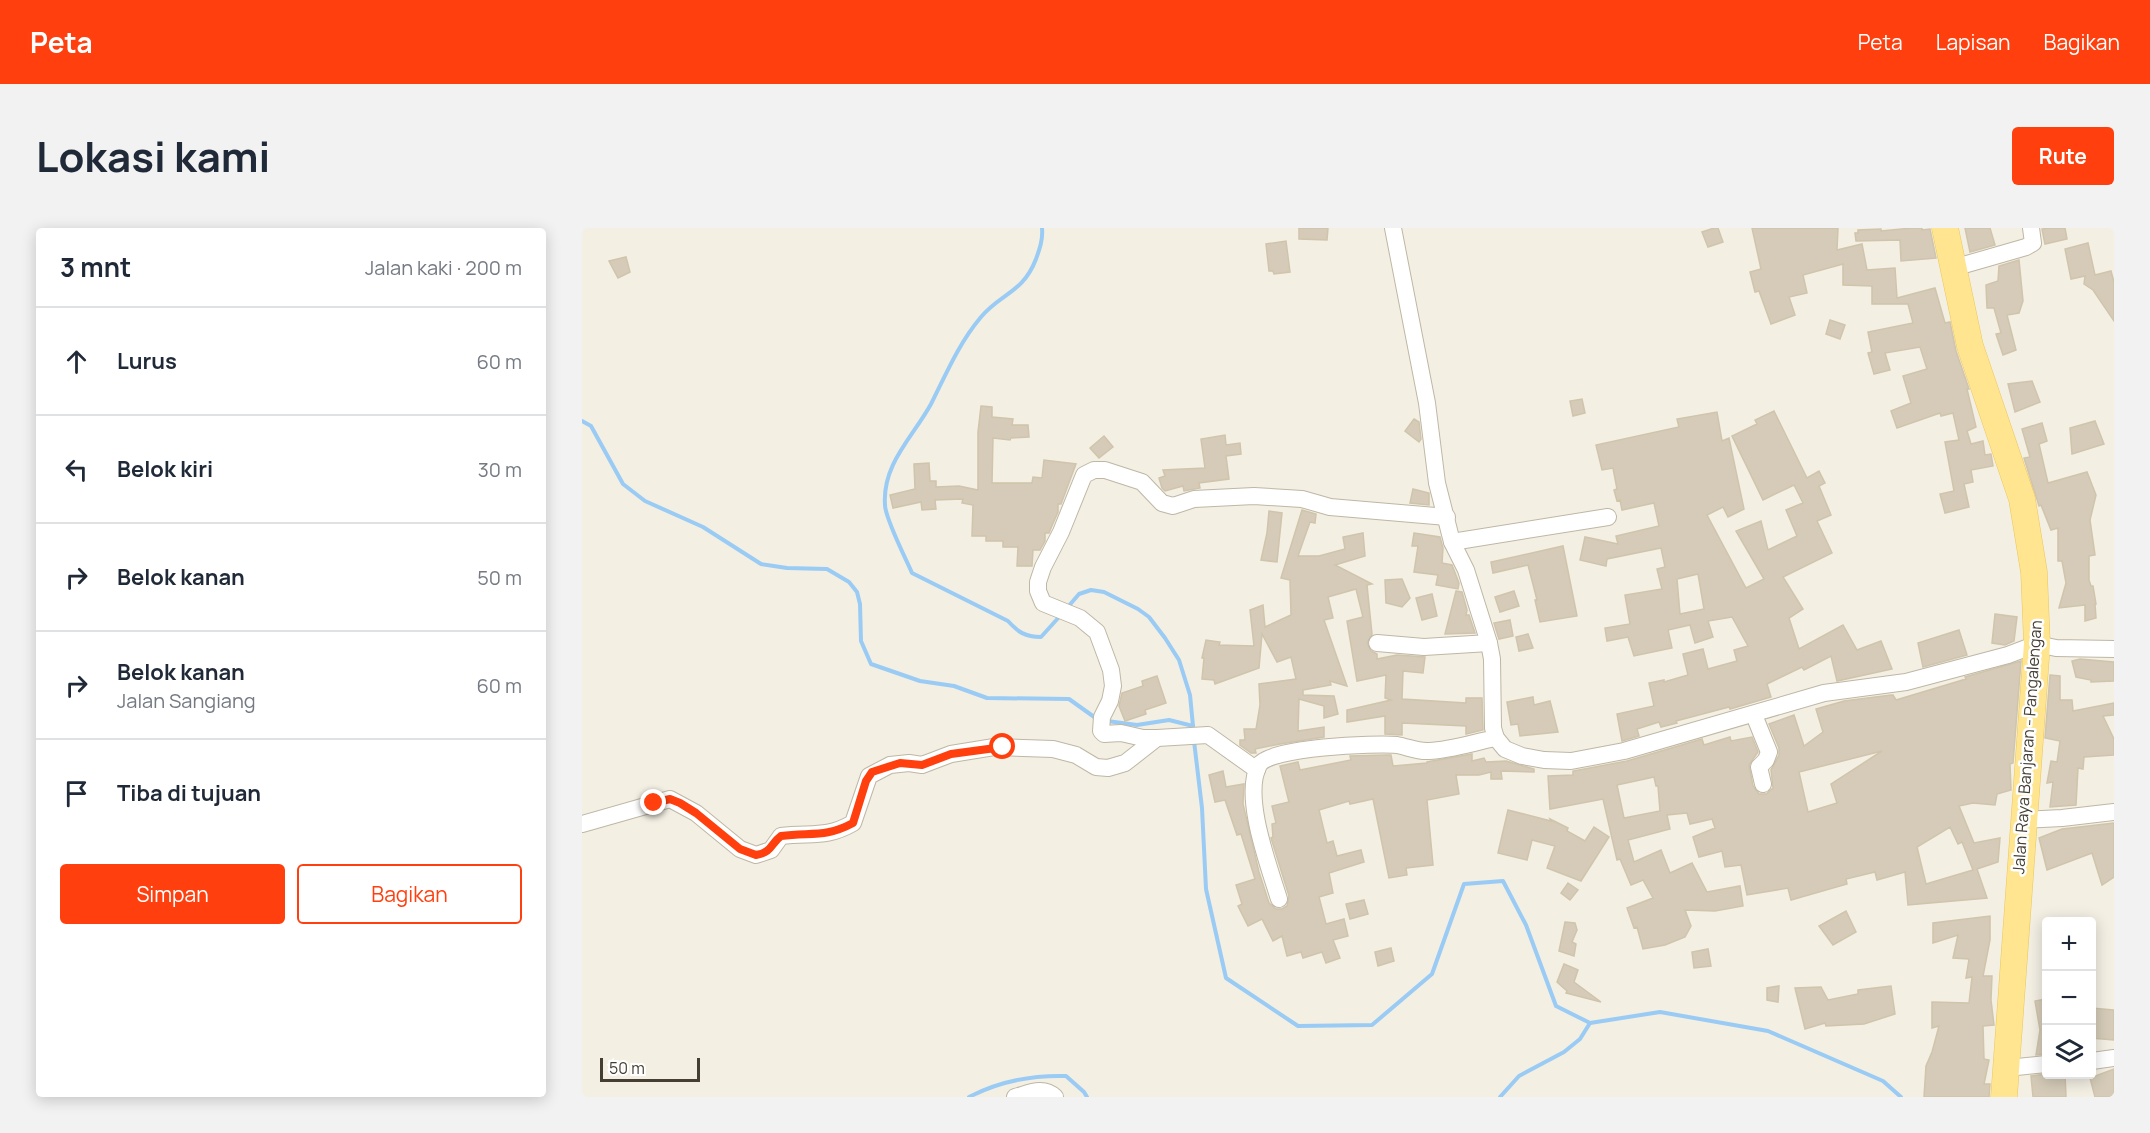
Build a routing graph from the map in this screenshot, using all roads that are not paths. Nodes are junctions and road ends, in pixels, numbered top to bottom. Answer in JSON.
{"nodes":[{"id":1,"x":1393,"y":228,"type":"edge"},
{"id":2,"x":1945,"y":228,"type":"edge"},
{"id":3,"x":2031,"y":228,"type":"edge"},
{"id":4,"x":1953,"y":268,"type":"junction"},
{"id":5,"x":1447,"y":517,"type":"junction"},
{"id":6,"x":1608,"y":517,"type":"dead end"},
{"id":7,"x":1452,"y":542,"type":"junction"},
{"id":8,"x":1489,"y":643,"type":"junction"},
{"id":9,"x":1377,"y":644,"type":"dead end"},
{"id":10,"x":2037,"y":644,"type":"junction"},
{"id":11,"x":2114,"y":650,"type":"edge"},
{"id":12,"x":1754,"y":715,"type":"junction"},
{"id":13,"x":1157,"y":738,"type":"junction"},
{"id":14,"x":1496,"y":738,"type":"junction"},
{"id":15,"x":1257,"y":770,"type":"junction"},
{"id":16,"x":1763,"y":784,"type":"dead end"},
{"id":17,"x":2114,"y":812,"type":"edge"},
{"id":18,"x":2023,"y":820,"type":"junction"},
{"id":19,"x":582,"y":824,"type":"edge"},
{"id":20,"x":1279,"y":899,"type":"dead end"},
{"id":21,"x":2114,"y":1058,"type":"edge"},
{"id":22,"x":2096,"y":1060,"type":"edge"},
{"id":23,"x":2042,"y":1064,"type":"edge"},
{"id":24,"x":2007,"y":1068,"type":"junction"},
{"id":25,"x":1015,"y":1097,"type":"edge"},
{"id":26,"x":1055,"y":1097,"type":"edge"},
{"id":27,"x":2004,"y":1097,"type":"edge"}],
"edges":[{"from":1,"to":5,"type":"street"},
{"from":2,"to":4,"type":"main road","name":"Jalan Raya Banjaran - Pangalengan"},
{"from":3,"to":4,"type":"street"},
{"from":4,"to":10,"type":"main road","name":"Jalan Raya Banjaran - Pangalengan"},
{"from":5,"to":7,"type":"street"},
{"from":5,"to":13,"type":"street"},
{"from":6,"to":7,"type":"street"},
{"from":7,"to":8,"type":"street"},
{"from":8,"to":9,"type":"street"},
{"from":8,"to":14,"type":"street"},
{"from":10,"to":11,"type":"street"},
{"from":10,"to":12,"type":"street"},
{"from":10,"to":18,"type":"main road","name":"Jalan Raya Banjaran - Pangalengan"},
{"from":12,"to":14,"type":"street"},
{"from":12,"to":16,"type":"street"},
{"from":13,"to":15,"type":"street"},
{"from":13,"to":19,"type":"street"},
{"from":14,"to":15,"type":"street"},
{"from":15,"to":20,"type":"street"},
{"from":17,"to":18,"type":"street"},
{"from":18,"to":24,"type":"main road","name":"Jalan Raya Banjaran - Pangalengan"},
{"from":21,"to":22,"type":"street"},
{"from":23,"to":24,"type":"street"},
{"from":24,"to":27,"type":"main road","name":"Jalan Raya Banjaran - Pangalengan"},
{"from":25,"to":26,"type":"street"}]}
